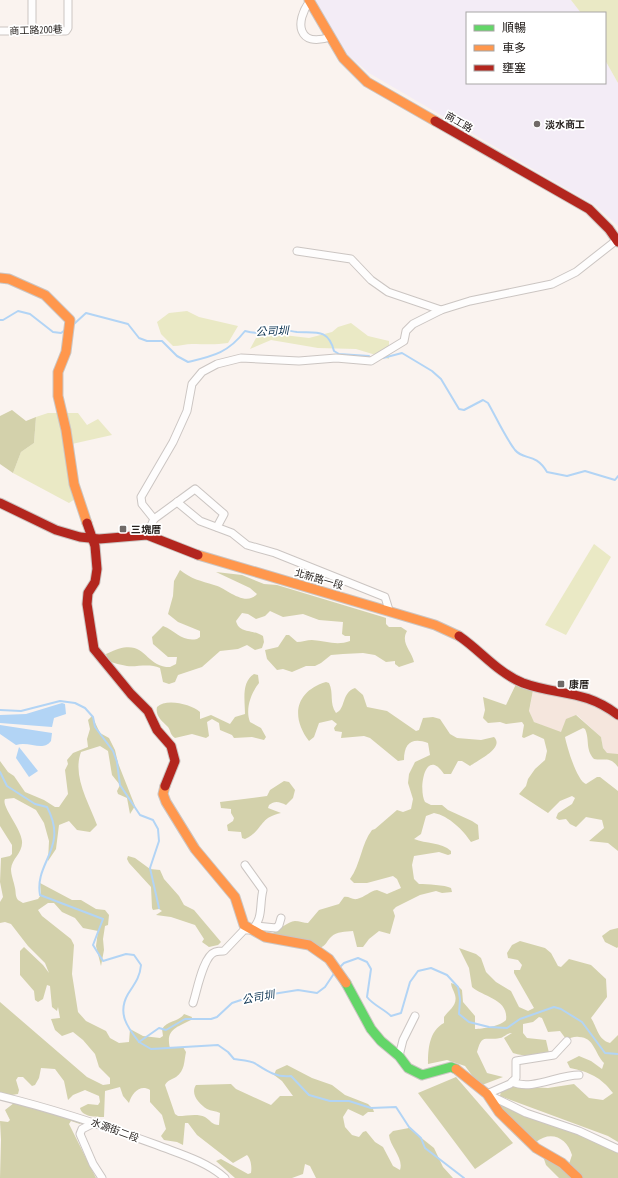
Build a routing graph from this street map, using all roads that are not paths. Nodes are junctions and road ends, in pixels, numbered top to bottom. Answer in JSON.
{"nodes":[{"id":1,"x":32,"y":0,"type":"edge"},
{"id":2,"x":68,"y":0,"type":"edge"},
{"id":3,"x":310,"y":0,"type":"edge"},
{"id":4,"x":32,"y":31,"type":"junction"},
{"id":5,"x":0,"y":32,"type":"edge"},
{"id":6,"x":330,"y":37,"type":"junction"},
{"id":7,"x":618,"y":241,"type":"edge"},
{"id":8,"x":297,"y":251,"type":"dead end"},
{"id":9,"x":0,"y":278,"type":"edge"},
{"id":10,"x":441,"y":310,"type":"junction"},
{"id":11,"x":177,"y":502,"type":"junction"},
{"id":12,"x":0,"y":503,"type":"edge"},
{"id":13,"x":154,"y":519,"type":"junction"},
{"id":14,"x":217,"y":527,"type":"junction"},
{"id":15,"x":147,"y":535,"type":"junction"},
{"id":16,"x":92,"y":540,"type":"junction"},
{"id":17,"x":389,"y":610,"type":"junction"},
{"id":18,"x":618,"y":715,"type":"edge"},
{"id":19,"x":245,"y":865,"type":"dead end"},
{"id":20,"x":281,"y":918,"type":"dead end"},
{"id":21,"x":253,"y":928,"type":"junction"},
{"id":22,"x":193,"y":1003,"type":"dead end"},
{"id":23,"x":415,"y":1016,"type":"dead end"},
{"id":24,"x":567,"y":1040,"type":"dead end"},
{"id":25,"x":399,"y":1056,"type":"junction"},
{"id":26,"x":579,"y":1075,"type":"dead end"},
{"id":27,"x":512,"y":1082,"type":"junction"},
{"id":28,"x":487,"y":1094,"type":"junction"},
{"id":29,"x":0,"y":1096,"type":"edge"},
{"id":30,"x":96,"y":1122,"type":"junction"},
{"id":31,"x":618,"y":1149,"type":"edge"},
{"id":32,"x":102,"y":1178,"type":"edge"},
{"id":33,"x":225,"y":1178,"type":"edge"},
{"id":34,"x":578,"y":1178,"type":"edge"}],
"edges":[{"from":1,"to":4,"type":"street"},
{"from":2,"to":4,"type":"street","name":"商工路200巷"},
{"from":3,"to":6,"type":"street","name":"商工路"},
{"from":3,"to":6,"type":"street"},
{"from":4,"to":5,"type":"street","name":"商工路200巷"},
{"from":6,"to":7,"type":"street","name":"商工路"},
{"from":7,"to":10,"type":"street"},
{"from":8,"to":10,"type":"street"},
{"from":9,"to":16,"type":"street"},
{"from":10,"to":13,"type":"street"},
{"from":11,"to":13,"type":"street"},
{"from":11,"to":14,"type":"street"},
{"from":11,"to":14,"type":"street"},
{"from":12,"to":16,"type":"street","name":"北新路一段"},
{"from":13,"to":15,"type":"street"},
{"from":14,"to":17,"type":"street"},
{"from":15,"to":16,"type":"street","name":"北新路一段"},
{"from":15,"to":17,"type":"street","name":"北新路一段"},
{"from":16,"to":21,"type":"street"},
{"from":17,"to":18,"type":"street","name":"北新路一段"},
{"from":19,"to":21,"type":"street"},
{"from":20,"to":21,"type":"street"},
{"from":21,"to":22,"type":"street"},
{"from":21,"to":25,"type":"street"},
{"from":23,"to":25,"type":"street"},
{"from":24,"to":27,"type":"street"},
{"from":25,"to":28,"type":"street"},
{"from":26,"to":27,"type":"street"},
{"from":27,"to":28,"type":"street"},
{"from":28,"to":31,"type":"street"},
{"from":28,"to":34,"type":"street"},
{"from":29,"to":30,"type":"street","name":"水源街二段"},
{"from":30,"to":32,"type":"street"},
{"from":30,"to":33,"type":"street","name":"水源街二段"}]}
